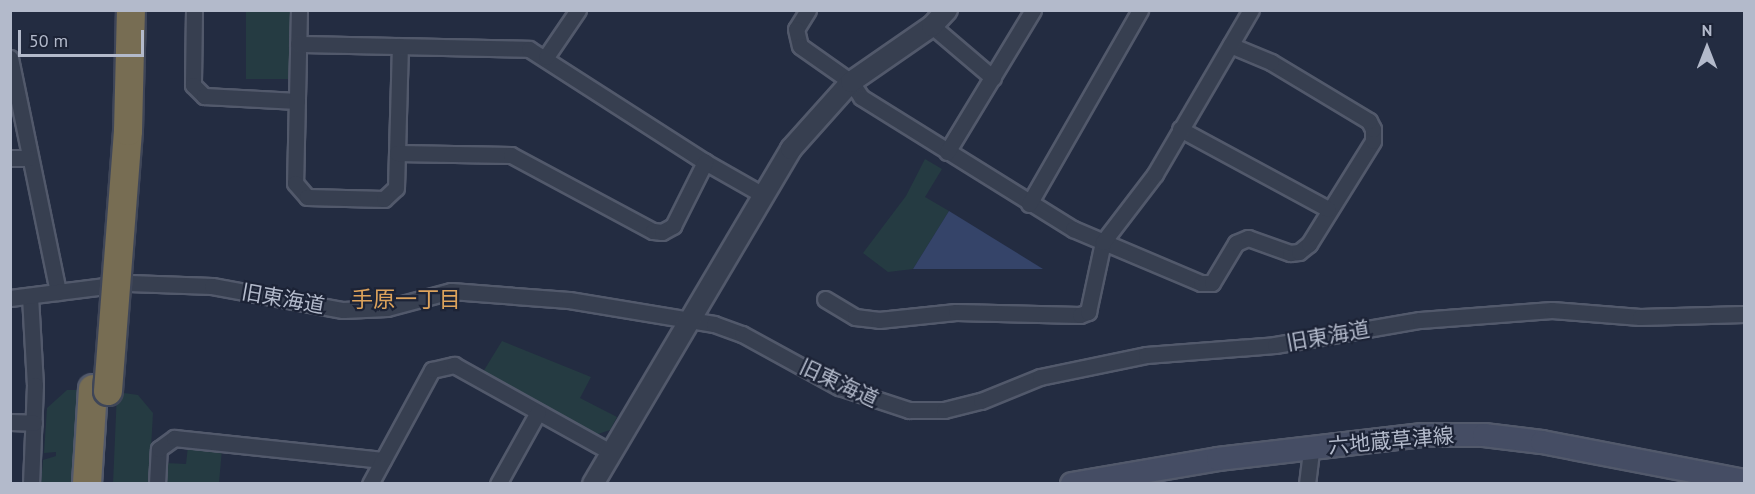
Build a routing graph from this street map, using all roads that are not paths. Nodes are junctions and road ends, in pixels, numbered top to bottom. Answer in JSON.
{"nodes":[{"id":1,"x":112,"y":10,"type":"edge"},
{"id":2,"x":131,"y":10,"type":"edge"},
{"id":3,"x":194,"y":10,"type":"edge"},
{"id":4,"x":299,"y":10,"type":"edge"},
{"id":5,"x":578,"y":10,"type":"edge"},
{"id":6,"x":808,"y":10,"type":"edge"},
{"id":7,"x":947,"y":10,"type":"edge"},
{"id":8,"x":1033,"y":10,"type":"edge"},
{"id":9,"x":1140,"y":10,"type":"edge"},
{"id":10,"x":1251,"y":10,"type":"edge"},
{"id":11,"x":932,"y":26,"type":"junction"},
{"id":12,"x":298,"y":44,"type":"junction"},
{"id":13,"x":1230,"y":45,"type":"junction"},
{"id":14,"x":400,"y":46,"type":"junction"},
{"id":15,"x":546,"y":57,"type":"junction"},
{"id":16,"x":10,"y":58,"type":"edge"},
{"id":17,"x":993,"y":78,"type":"junction"},
{"id":18,"x":851,"y":82,"type":"junction"},
{"id":19,"x":297,"y":101,"type":"junction"},
{"id":20,"x":1180,"y":129,"type":"junction"},
{"id":21,"x":946,"y":152,"type":"junction"},
{"id":22,"x":397,"y":153,"type":"junction"},
{"id":23,"x":10,"y":158,"type":"edge"},
{"id":24,"x":29,"y":158,"type":"junction"},
{"id":25,"x":705,"y":162,"type":"junction"},
{"id":26,"x":763,"y":195,"type":"junction"},
{"id":27,"x":1029,"y":204,"type":"junction"},
{"id":28,"x":1328,"y":209,"type":"junction"},
{"id":29,"x":1103,"y":242,"type":"junction"},
{"id":30,"x":58,"y":292,"type":"junction"},
{"id":31,"x":30,"y":296,"type":"junction"},
{"id":32,"x":10,"y":298,"type":"edge"},
{"id":33,"x":825,"y":298,"type":"dead end"},
{"id":34,"x":1744,"y":314,"type":"edge"},
{"id":35,"x":693,"y":320,"type":"junction"},
{"id":36,"x":101,"y":390,"type":"junction"},
{"id":37,"x":538,"y":412,"type":"junction"},
{"id":38,"x":10,"y":422,"type":"edge"},
{"id":39,"x":34,"y":423,"type":"junction"},
{"id":40,"x":1311,"y":449,"type":"junction"},
{"id":41,"x":612,"y":453,"type":"junction"},
{"id":42,"x":383,"y":460,"type":"junction"},
{"id":43,"x":1744,"y":481,"type":"edge"},
{"id":44,"x":31,"y":483,"type":"edge"},
{"id":45,"x":87,"y":483,"type":"edge"},
{"id":46,"x":102,"y":483,"type":"edge"},
{"id":47,"x":157,"y":483,"type":"edge"},
{"id":48,"x":370,"y":483,"type":"edge"},
{"id":49,"x":498,"y":483,"type":"edge"},
{"id":50,"x":593,"y":483,"type":"edge"},
{"id":51,"x":1072,"y":483,"type":"edge"},
{"id":52,"x":1307,"y":483,"type":"edge"}],
"edges":[{"from":1,"to":36,"type":"highway"},
{"from":2,"to":36,"type":"highway","bridge":true},
{"from":3,"to":19,"type":"street"},
{"from":4,"to":12,"type":"street"},
{"from":5,"to":15,"type":"street"},
{"from":6,"to":18,"type":"street"},
{"from":7,"to":11,"type":"street"},
{"from":8,"to":17,"type":"street"},
{"from":9,"to":27,"type":"street"},
{"from":10,"to":13,"type":"street"},
{"from":11,"to":17,"type":"street"},
{"from":11,"to":18,"type":"street"},
{"from":12,"to":14,"type":"street"},
{"from":12,"to":19,"type":"street"},
{"from":13,"to":20,"type":"street"},
{"from":13,"to":28,"type":"street"},
{"from":14,"to":15,"type":"street"},
{"from":14,"to":22,"type":"street"},
{"from":15,"to":25,"type":"street"},
{"from":16,"to":24,"type":"street"},
{"from":17,"to":21,"type":"street"},
{"from":18,"to":21,"type":"street"},
{"from":18,"to":26,"type":"street"},
{"from":19,"to":22,"type":"street"},
{"from":20,"to":28,"type":"street"},
{"from":20,"to":29,"type":"street"},
{"from":21,"to":27,"type":"street"},
{"from":22,"to":25,"type":"street"},
{"from":23,"to":24,"type":"street"},
{"from":24,"to":30,"type":"street"},
{"from":25,"to":26,"type":"street"},
{"from":26,"to":35,"type":"street"},
{"from":27,"to":29,"type":"street"},
{"from":28,"to":29,"type":"street"},
{"from":29,"to":33,"type":"street"},
{"from":30,"to":31,"type":"street","name":"旧東海道"},
{"from":30,"to":35,"type":"street","name":"旧東海道"},
{"from":31,"to":32,"type":"street","name":"旧東海道"},
{"from":31,"to":39,"type":"street"},
{"from":34,"to":35,"type":"street","name":"旧東海道"},
{"from":35,"to":41,"type":"street"},
{"from":36,"to":45,"type":"highway"},
{"from":36,"to":46,"type":"highway"},
{"from":37,"to":41,"type":"street"},
{"from":37,"to":42,"type":"street"},
{"from":37,"to":49,"type":"street"},
{"from":38,"to":39,"type":"street"},
{"from":39,"to":44,"type":"street"},
{"from":40,"to":43,"type":"main road","name":"六地蔵草津線"},
{"from":40,"to":51,"type":"main road","name":"六地蔵草津線"},
{"from":40,"to":52,"type":"street"},
{"from":41,"to":50,"type":"street"},
{"from":42,"to":47,"type":"street"},
{"from":42,"to":48,"type":"street"}]}
